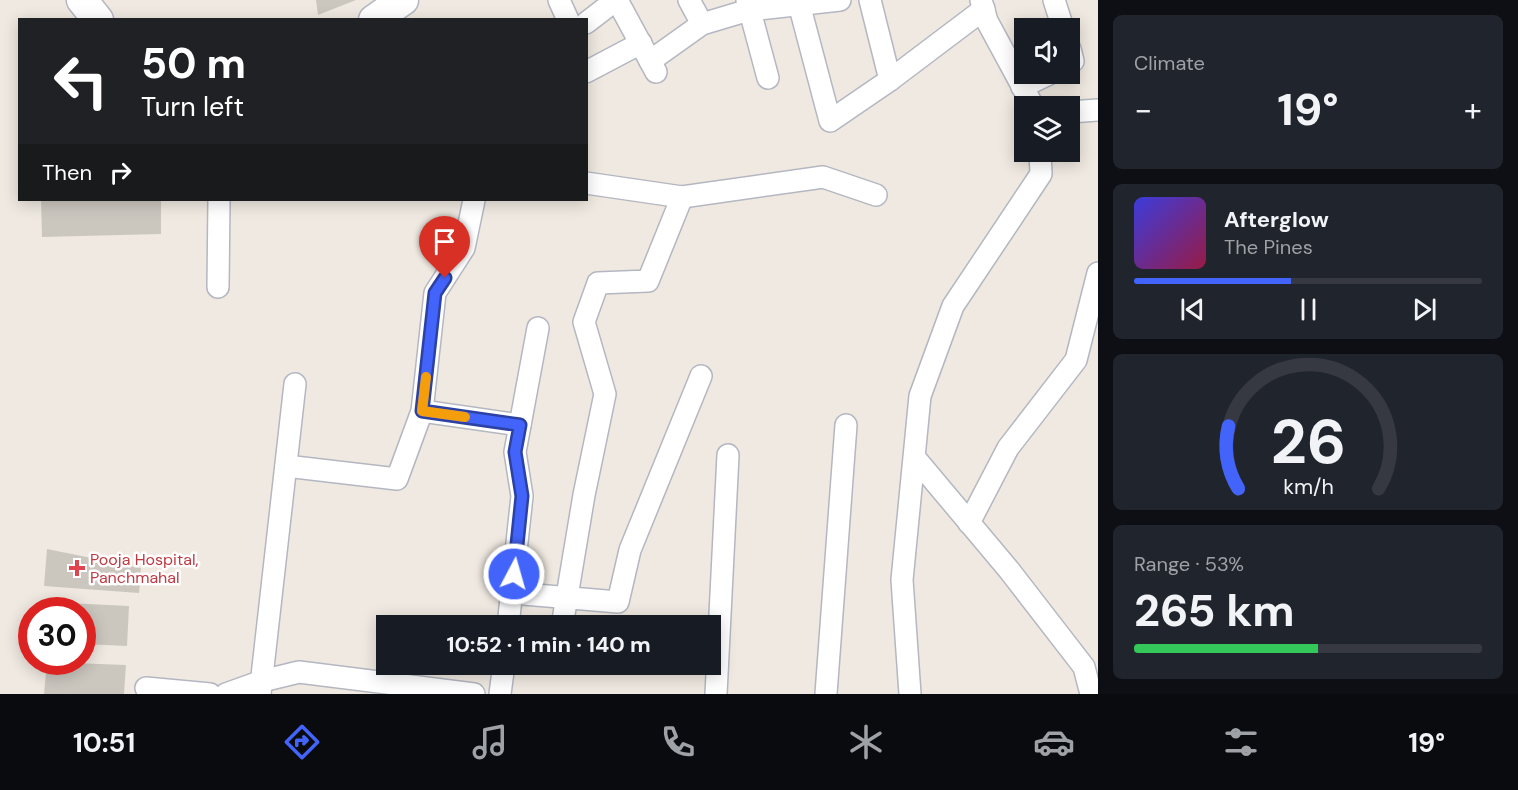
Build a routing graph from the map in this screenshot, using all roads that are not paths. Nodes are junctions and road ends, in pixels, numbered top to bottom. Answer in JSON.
{"nodes":[{"id":1,"x":82,"y":0,"type":"edge"},
{"id":2,"x":404,"y":0,"type":"edge"},
{"id":3,"x":560,"y":0,"type":"edge"},
{"id":4,"x":617,"y":0,"type":"edge"},
{"id":5,"x":689,"y":0,"type":"edge"},
{"id":6,"x":840,"y":0,"type":"edge"},
{"id":7,"x":870,"y":0,"type":"edge"},
{"id":8,"x":1054,"y":0,"type":"edge"},
{"id":9,"x":798,"y":3,"type":"edge"},
{"id":10,"x":982,"y":4,"type":"edge"},
{"id":11,"x":748,"y":5,"type":"edge"},
{"id":12,"x":96,"y":18,"type":"edge"},
{"id":13,"x":377,"y":18,"type":"edge"},
{"id":14,"x":567,"y":18,"type":"edge"},
{"id":15,"x":1060,"y":18,"type":"edge"},
{"id":16,"x":588,"y":21,"type":"edge"},
{"id":17,"x":702,"y":24,"type":"junction"},
{"id":18,"x":649,"y":59,"type":"junction"},
{"id":19,"x":588,"y":69,"type":"edge"},
{"id":20,"x":768,"y":78,"type":"dead end"},
{"id":21,"x":890,"y":80,"type":"junction"},
{"id":22,"x":1028,"y":84,"type":"edge"},
{"id":23,"x":1022,"y":87,"type":"junction"},
{"id":24,"x":1027,"y":96,"type":"edge"},
{"id":25,"x":1098,"y":110,"type":"edge"},
{"id":26,"x":1080,"y":111,"type":"edge"},
{"id":27,"x":1040,"y":162,"type":"edge"},
{"id":28,"x":588,"y":183,"type":"edge"},
{"id":29,"x":876,"y":195,"type":"dead end"},
{"id":30,"x":682,"y":197,"type":"junction"},
{"id":31,"x":219,"y":201,"type":"edge"},
{"id":32,"x":474,"y":201,"type":"edge"},
{"id":33,"x":1098,"y":273,"type":"edge"},
{"id":34,"x":218,"y":287,"type":"dead end"},
{"id":35,"x":538,"y":328,"type":"dead end"},
{"id":36,"x":701,"y":376,"type":"dead end"},
{"id":37,"x":295,"y":384,"type":"dead end"},
{"id":38,"x":422,"y":411,"type":"junction"},
{"id":39,"x":520,"y":425,"type":"junction"},
{"id":40,"x":846,"y":425,"type":"dead end"},
{"id":41,"x":728,"y":455,"type":"dead end"},
{"id":42,"x":915,"y":458,"type":"junction"},
{"id":43,"x":286,"y":466,"type":"junction"},
{"id":44,"x":969,"y":523,"type":"junction"},
{"id":45,"x":512,"y":593,"type":"junction"},
{"id":46,"x":566,"y":598,"type":"junction"},
{"id":47,"x":509,"y":615,"type":"edge"},
{"id":48,"x":564,"y":615,"type":"edge"},
{"id":49,"x":503,"y":675,"type":"edge"},
{"id":50,"x":261,"y":687,"type":"edge"},
{"id":51,"x":146,"y":688,"type":"dead end"},
{"id":52,"x":210,"y":694,"type":"edge"},
{"id":53,"x":226,"y":694,"type":"edge"},
{"id":54,"x":474,"y":694,"type":"edge"},
{"id":55,"x":500,"y":694,"type":"edge"},
{"id":56,"x":716,"y":694,"type":"edge"},
{"id":57,"x":826,"y":694,"type":"edge"},
{"id":58,"x":910,"y":694,"type":"edge"},
{"id":59,"x":1091,"y":694,"type":"edge"}],
"edges":[{"from":1,"to":12,"type":"main road"},
{"from":2,"to":13,"type":"main road"},
{"from":3,"to":14,"type":"street"},
{"from":4,"to":16,"type":"street"},
{"from":4,"to":18,"type":"street"},
{"from":5,"to":17,"type":"street"},
{"from":6,"to":9,"type":"street"},
{"from":7,"to":21,"type":"street"},
{"from":8,"to":15,"type":"street"},
{"from":9,"to":11,"type":"street"},
{"from":9,"to":21,"type":"street"},
{"from":10,"to":21,"type":"street"},
{"from":10,"to":23,"type":"street"},
{"from":11,"to":17,"type":"street"},
{"from":11,"to":20,"type":"street"},
{"from":17,"to":18,"type":"street"},
{"from":18,"to":19,"type":"street"},
{"from":22,"to":23,"type":"street"},
{"from":23,"to":24,"type":"street"},
{"from":25,"to":26,"type":"street"},
{"from":27,"to":42,"type":"street"},
{"from":28,"to":30,"type":"street"},
{"from":29,"to":30,"type":"street"},
{"from":30,"to":46,"type":"street"},
{"from":31,"to":34,"type":"street"},
{"from":32,"to":38,"type":"street"},
{"from":33,"to":44,"type":"street"},
{"from":35,"to":39,"type":"street"},
{"from":36,"to":46,"type":"street"},
{"from":37,"to":43,"type":"street"},
{"from":38,"to":39,"type":"street"},
{"from":38,"to":43,"type":"street"},
{"from":39,"to":45,"type":"street"},
{"from":40,"to":57,"type":"street"},
{"from":41,"to":56,"type":"street"},
{"from":42,"to":44,"type":"street"},
{"from":42,"to":58,"type":"street"},
{"from":43,"to":50,"type":"street"},
{"from":44,"to":59,"type":"street"},
{"from":45,"to":46,"type":"street"},
{"from":45,"to":47,"type":"street"},
{"from":46,"to":48,"type":"street"},
{"from":49,"to":55,"type":"street"},
{"from":50,"to":53,"type":"street"},
{"from":50,"to":54,"type":"street"},
{"from":51,"to":52,"type":"street"}]}
